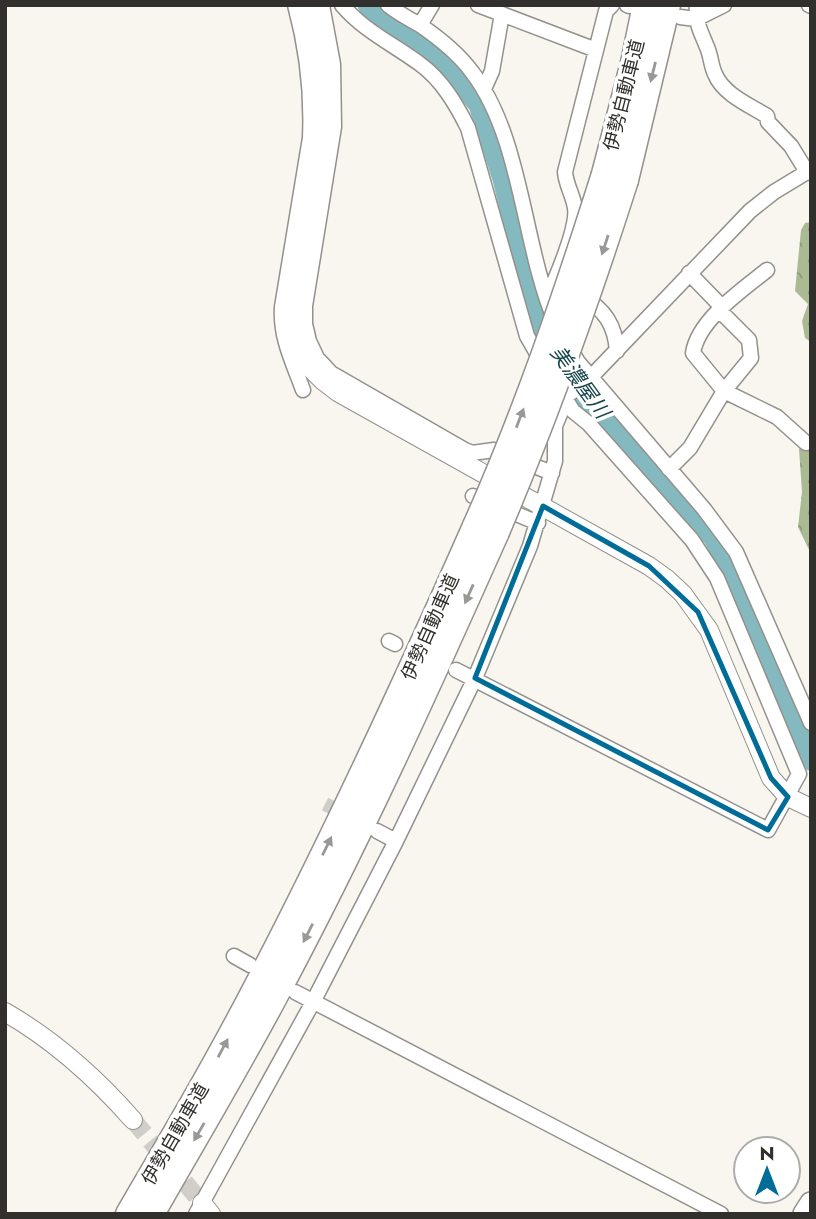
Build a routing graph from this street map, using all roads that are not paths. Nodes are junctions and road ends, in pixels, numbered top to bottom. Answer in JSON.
{"nodes":[{"id":1,"x":295,"y":5,"type":"edge"},
{"id":2,"x":308,"y":5,"type":"edge"},
{"id":3,"x":322,"y":5,"type":"edge"},
{"id":4,"x":342,"y":5,"type":"edge"},
{"id":5,"x":388,"y":5,"type":"edge"},
{"id":6,"x":432,"y":5,"type":"edge"},
{"id":7,"x":478,"y":5,"type":"edge"},
{"id":8,"x":612,"y":5,"type":"edge"},
{"id":9,"x":645,"y":5,"type":"edge"},
{"id":10,"x":724,"y":5,"type":"edge"},
{"id":11,"x":674,"y":11,"type":"edge"},
{"id":12,"x":696,"y":12,"type":"edge"},
{"id":13,"x":502,"y":14,"type":"junction"},
{"id":14,"x":420,"y":25,"type":"junction"},
{"id":15,"x":596,"y":50,"type":"junction"},
{"id":16,"x":484,"y":89,"type":"junction"},
{"id":17,"x":809,"y":173,"type":"edge"},
{"id":18,"x":615,"y":177,"type":"junction"},
{"id":19,"x":767,"y":270,"type":"dead end"},
{"id":20,"x":689,"y":273,"type":"junction"},
{"id":21,"x":550,"y":290,"type":"junction"},
{"id":22,"x":721,"y":309,"type":"junction"},
{"id":23,"x":617,"y":351,"type":"junction"},
{"id":24,"x":589,"y":379,"type":"junction"},
{"id":25,"x":303,"y":390,"type":"dead end"},
{"id":26,"x":724,"y":391,"type":"junction"},
{"id":27,"x":567,"y":397,"type":"junction"},
{"id":28,"x":806,"y":443,"type":"dead end"},
{"id":29,"x":669,"y":469,"type":"junction"},
{"id":30,"x":552,"y":473,"type":"junction"},
{"id":31,"x":473,"y":496,"type":"dead end"},
{"id":32,"x":540,"y":514,"type":"junction"},
{"id":33,"x":486,"y":529,"type":"junction"},
{"id":34,"x":456,"y":670,"type":"dead end"},
{"id":35,"x":474,"y":678,"type":"junction"},
{"id":36,"x":811,"y":723,"type":"edge"},
{"id":37,"x":788,"y":797,"type":"junction"},
{"id":38,"x":811,"y":808,"type":"edge"},
{"id":39,"x":377,"y":831,"type":"dead end"},
{"id":40,"x":396,"y":841,"type":"junction"},
{"id":41,"x":234,"y":956,"type":"dead end"},
{"id":42,"x":250,"y":965,"type":"dead end"},
{"id":43,"x":295,"y":992,"type":"dead end"},
{"id":44,"x":313,"y":1002,"type":"junction"},
{"id":45,"x":5,"y":1013,"type":"edge"},
{"id":46,"x":202,"y":1088,"type":"junction"},
{"id":47,"x":133,"y":1120,"type":"tunnel mouth"},
{"id":48,"x":811,"y":1203,"type":"edge"},
{"id":49,"x":203,"y":1210,"type":"edge"},
{"id":50,"x":116,"y":1214,"type":"edge"},
{"id":51,"x":128,"y":1214,"type":"edge"},
{"id":52,"x":152,"y":1214,"type":"edge"},
{"id":53,"x":721,"y":1214,"type":"edge"},
{"id":54,"x":804,"y":1214,"type":"edge"}],
"edges":[{"from":1,"to":25,"type":"street"},
{"from":2,"to":32,"type":"street"},
{"from":3,"to":30,"type":"street"},
{"from":4,"to":27,"type":"street"},
{"from":5,"to":14,"type":"street"},
{"from":6,"to":14,"type":"street"},
{"from":7,"to":13,"type":"street"},
{"from":8,"to":15,"type":"street"},
{"from":9,"to":18,"type":"highway","name":"伊勢自動車道"},
{"from":10,"to":12,"type":"street"},
{"from":11,"to":12,"type":"street"},
{"from":11,"to":18,"type":"highway","name":"伊勢自動車道","one_way":true},
{"from":12,"to":17,"type":"street"},
{"from":13,"to":15,"type":"street"},
{"from":13,"to":16,"type":"street"},
{"from":14,"to":16,"type":"street"},
{"from":15,"to":21,"type":"street"},
{"from":16,"to":21,"type":"street"},
{"from":17,"to":20,"type":"street"},
{"from":18,"to":33,"type":"highway","name":"伊勢自動車道","bridge":true},
{"from":19,"to":22,"type":"street"},
{"from":20,"to":22,"type":"street"},
{"from":20,"to":23,"type":"street"},
{"from":21,"to":23,"type":"street"},
{"from":21,"to":24,"type":"street"},
{"from":22,"to":26,"type":"street"},
{"from":22,"to":26,"type":"street"},
{"from":23,"to":24,"type":"street"},
{"from":24,"to":27,"type":"street"},
{"from":24,"to":29,"type":"street"},
{"from":26,"to":28,"type":"street"},
{"from":26,"to":29,"type":"street"},
{"from":27,"to":30,"type":"street"},
{"from":27,"to":37,"type":"street"},
{"from":29,"to":36,"type":"street"},
{"from":30,"to":32,"type":"street"},
{"from":31,"to":32,"type":"street"},
{"from":32,"to":35,"type":"street"},
{"from":32,"to":37,"type":"street"},
{"from":46,"to":33,"type":"highway","name":"伊勢自動車道","one_way":true},
{"from":33,"to":52,"type":"highway","name":"伊勢自動車道","one_way":true},
{"from":34,"to":35,"type":"street"},
{"from":35,"to":37,"type":"street"},
{"from":35,"to":40,"type":"street"},
{"from":37,"to":38,"type":"street"},
{"from":39,"to":40,"type":"street"},
{"from":40,"to":44,"type":"street"},
{"from":41,"to":42,"type":"street"},
{"from":43,"to":44,"type":"street"},
{"from":44,"to":49,"type":"street"},
{"from":44,"to":53,"type":"street"},
{"from":45,"to":47,"type":"street"},
{"from":46,"to":50,"type":"highway"},
{"from":46,"to":51,"type":"highway","name":"伊勢自動車道"},
{"from":48,"to":54,"type":"main road"}]}
